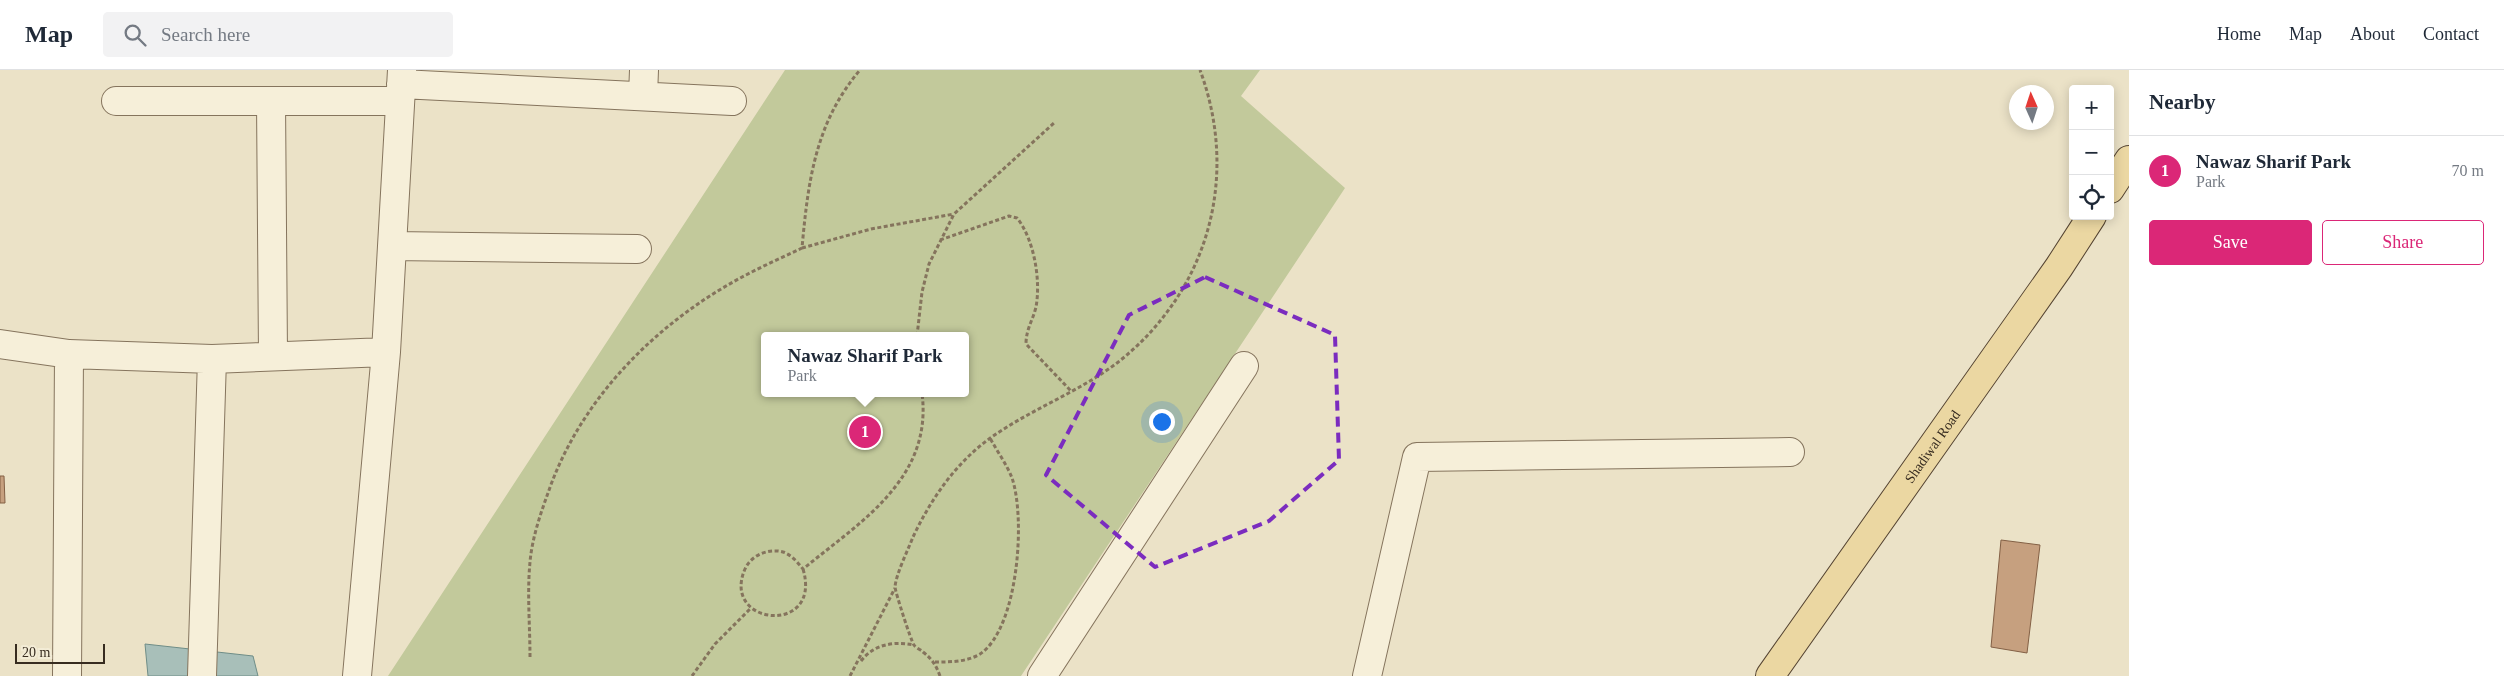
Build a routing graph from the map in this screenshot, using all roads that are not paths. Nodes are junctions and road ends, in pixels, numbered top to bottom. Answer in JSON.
{"nodes":[{"id":1,"x":644,"y":83,"type":"edge"},
{"id":2,"x":401,"y":85,"type":"edge"},
{"id":3,"x":116,"y":101,"type":"dead end"},
{"id":4,"x":271,"y":101,"type":"junction"},
{"id":5,"x":732,"y":101,"type":"dead end"},
{"id":6,"x":2129,"y":160,"type":"edge"},
{"id":7,"x":2114,"y":183,"type":"edge"},
{"id":8,"x":2089,"y":220,"type":"edge"},
{"id":9,"x":392,"y":246,"type":"junction"},
{"id":10,"x":637,"y":249,"type":"dead end"},
{"id":11,"x":0,"y":344,"type":"edge"},
{"id":12,"x":386,"y":352,"type":"junction"},
{"id":13,"x":68,"y":354,"type":"junction"},
{"id":14,"x":273,"y":356,"type":"junction"},
{"id":15,"x":212,"y":359,"type":"junction"},
{"id":16,"x":1244,"y":366,"type":"dead end"},
{"id":17,"x":1790,"y":452,"type":"dead end"},
{"id":18,"x":67,"y":676,"type":"edge"},
{"id":19,"x":202,"y":676,"type":"edge"},
{"id":20,"x":357,"y":676,"type":"edge"},
{"id":21,"x":1042,"y":676,"type":"edge"},
{"id":22,"x":1367,"y":676,"type":"edge"},
{"id":23,"x":1770,"y":676,"type":"edge"}],
"edges":[{"from":1,"to":2,"type":"street"},
{"from":1,"to":5,"type":"street"},
{"from":2,"to":4,"type":"street"},
{"from":2,"to":9,"type":"street"},
{"from":3,"to":4,"type":"street"},
{"from":4,"to":14,"type":"street"},
{"from":6,"to":7,"type":"main road"},
{"from":8,"to":23,"type":"main road","name":"Shadiwal Road"},
{"from":9,"to":10,"type":"street"},
{"from":9,"to":12,"type":"street"},
{"from":11,"to":13,"type":"street"},
{"from":12,"to":14,"type":"street"},
{"from":12,"to":20,"type":"street"},
{"from":13,"to":15,"type":"street"},
{"from":13,"to":18,"type":"street"},
{"from":14,"to":15,"type":"street"},
{"from":15,"to":19,"type":"street"},
{"from":16,"to":21,"type":"street"},
{"from":17,"to":22,"type":"street"}]}
